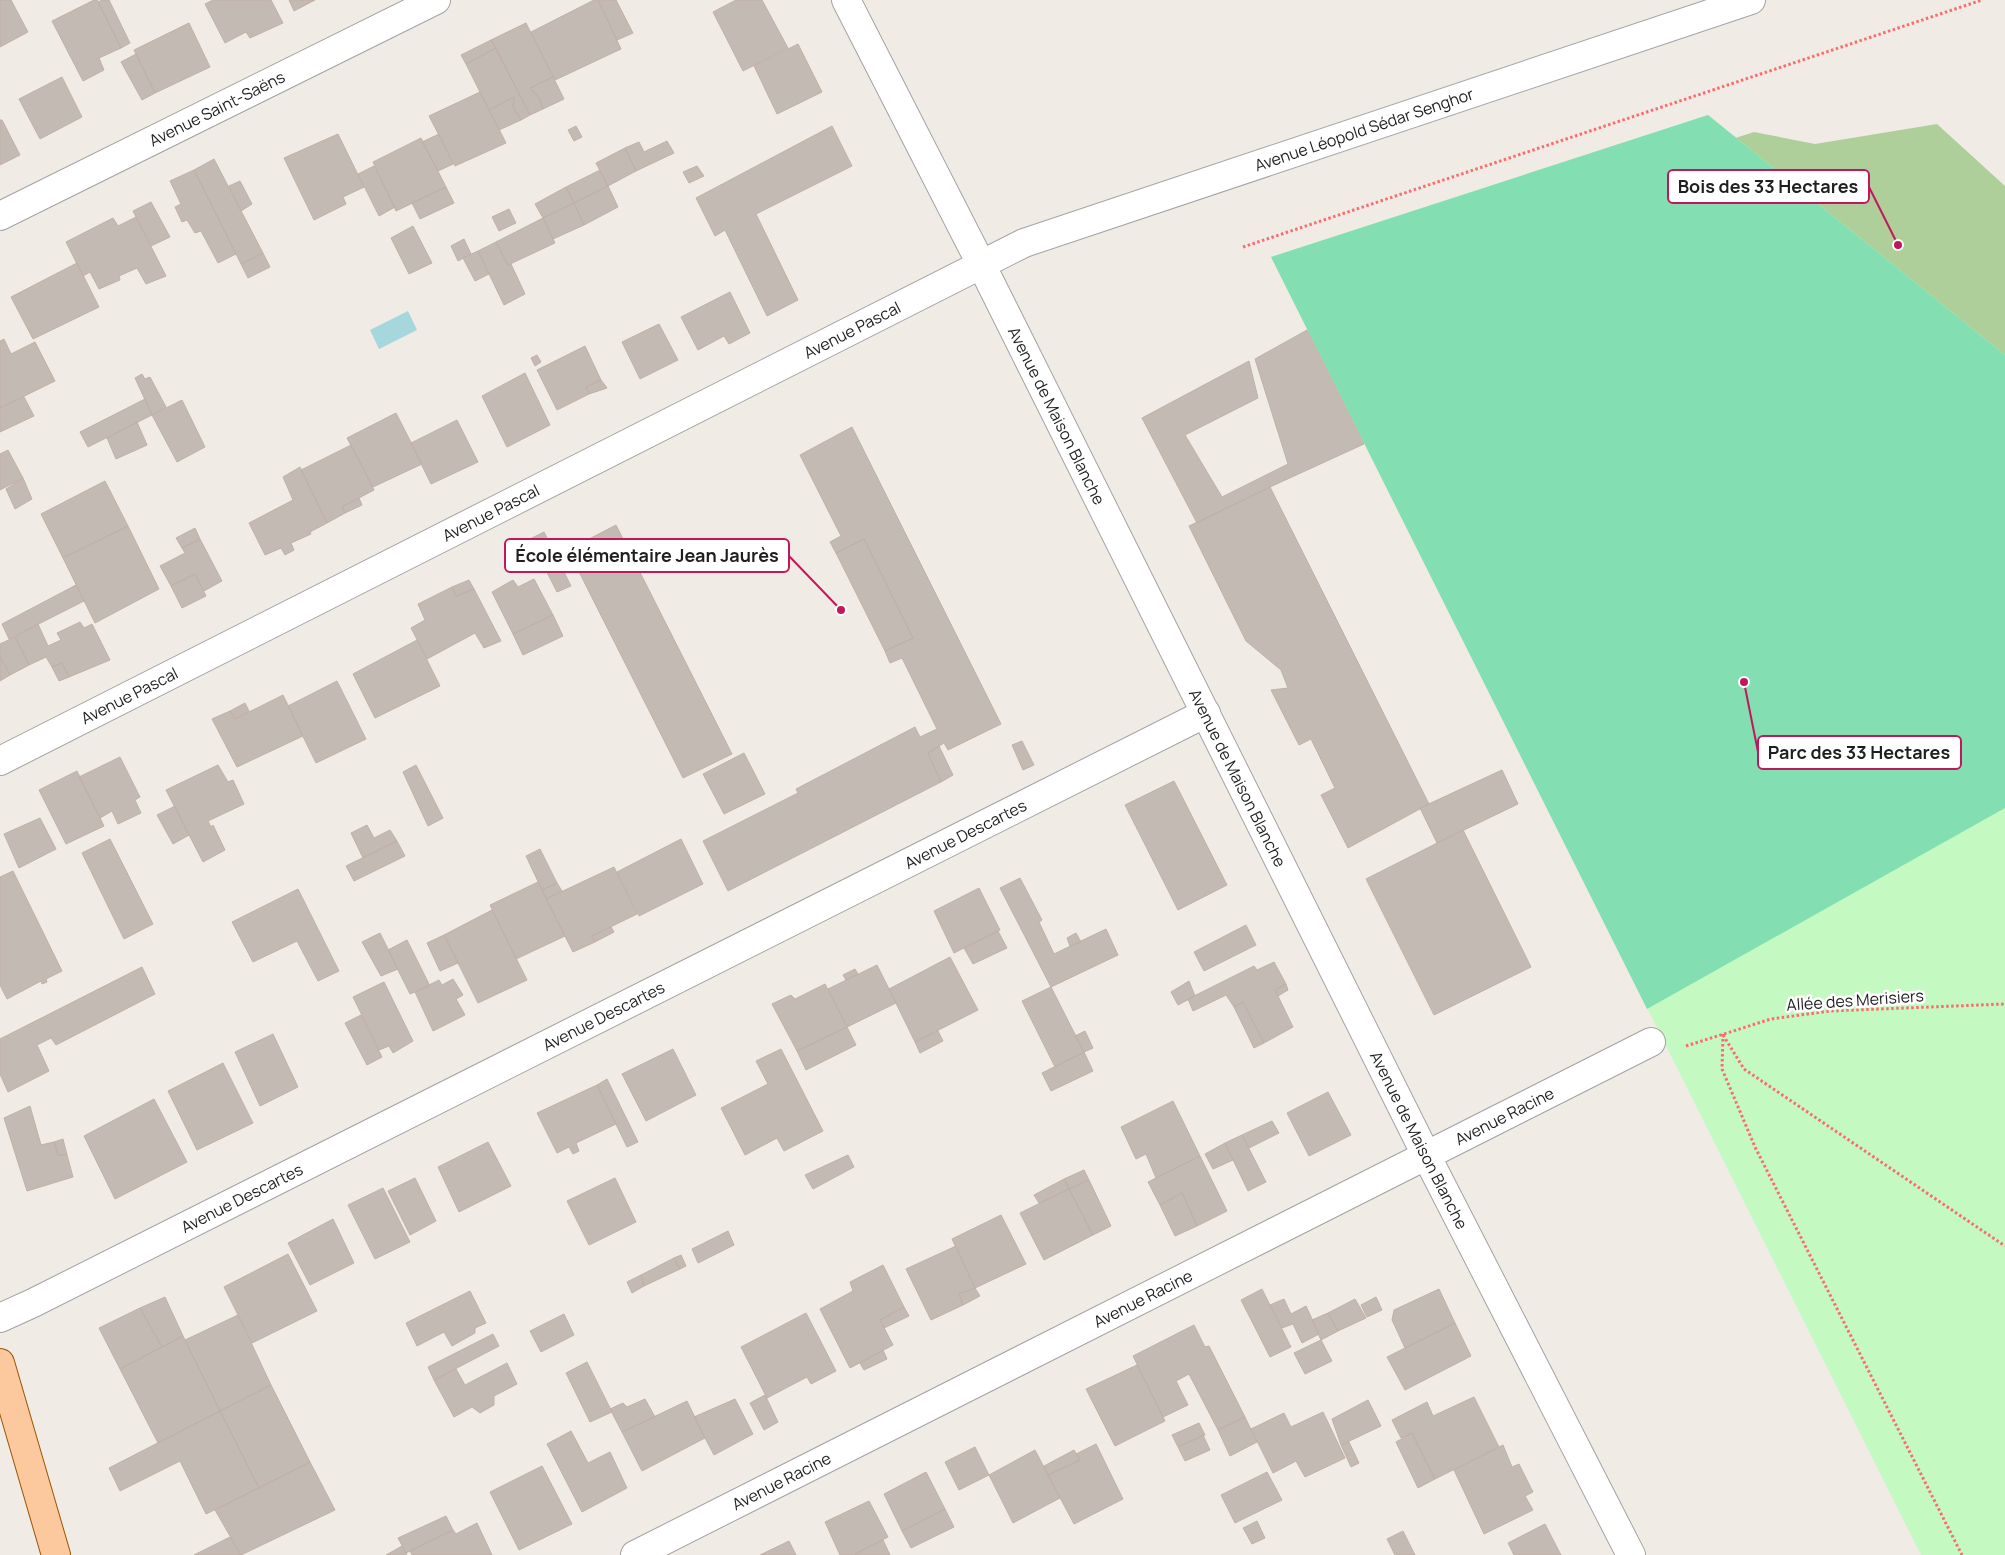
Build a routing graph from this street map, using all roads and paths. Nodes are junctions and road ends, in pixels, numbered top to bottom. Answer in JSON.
{"nodes":[{"id":1,"x":436,"y":0,"type":"edge"},
{"id":2,"x":846,"y":0,"type":"edge"},
{"id":3,"x":1751,"y":0,"type":"edge"},
{"id":4,"x":1982,"y":0,"type":"edge"},
{"id":5,"x":0,"y":216,"type":"edge"},
{"id":6,"x":1243,"y":247,"type":"dead end"},
{"id":7,"x":981,"y":264,"type":"junction"},
{"id":8,"x":1206,"y":713,"type":"junction"},
{"id":9,"x":0,"y":761,"type":"edge"},
{"id":10,"x":2005,"y":1004,"type":"edge"},
{"id":11,"x":1723,"y":1034,"type":"junction"},
{"id":12,"x":1651,"y":1042,"type":"joint"},
{"id":13,"x":1426,"y":1155,"type":"junction"},
{"id":14,"x":2005,"y":1246,"type":"edge"},
{"id":15,"x":0,"y":1318,"type":"edge"},
{"id":16,"x":0,"y":1363,"type":"edge"},
{"id":17,"x":56,"y":1555,"type":"edge"},
{"id":18,"x":635,"y":1555,"type":"edge"},
{"id":19,"x":1631,"y":1555,"type":"edge"},
{"id":20,"x":1962,"y":1555,"type":"edge"}],
"edges":[{"from":1,"to":5,"type":"street","name":"Avenue Saint-Saëns"},
{"from":2,"to":7,"type":"street","name":"Avenue de Maison Blanche"},
{"from":3,"to":7,"type":"street","name":"Avenue Léopold Sédar Senghor"},
{"from":4,"to":6,"type":"path"},
{"from":7,"to":8,"type":"street","name":"Avenue de Maison Blanche"},
{"from":7,"to":9,"type":"street","name":"Avenue Pascal"},
{"from":8,"to":13,"type":"street","name":"Avenue de Maison Blanche"},
{"from":8,"to":15,"type":"street","name":"Avenue Descartes"},
{"from":10,"to":11,"type":"path","name":"Allée des Merisiers"},
{"from":11,"to":12,"type":"path","name":"Allée des Merisiers"},
{"from":11,"to":14,"type":"path"},
{"from":11,"to":20,"type":"path"},
{"from":12,"to":13,"type":"street","name":"Avenue Racine"},
{"from":13,"to":18,"type":"street","name":"Avenue Racine"},
{"from":13,"to":19,"type":"street","name":"Avenue de Maison Blanche"},
{"from":16,"to":17,"type":"main road"}]}
